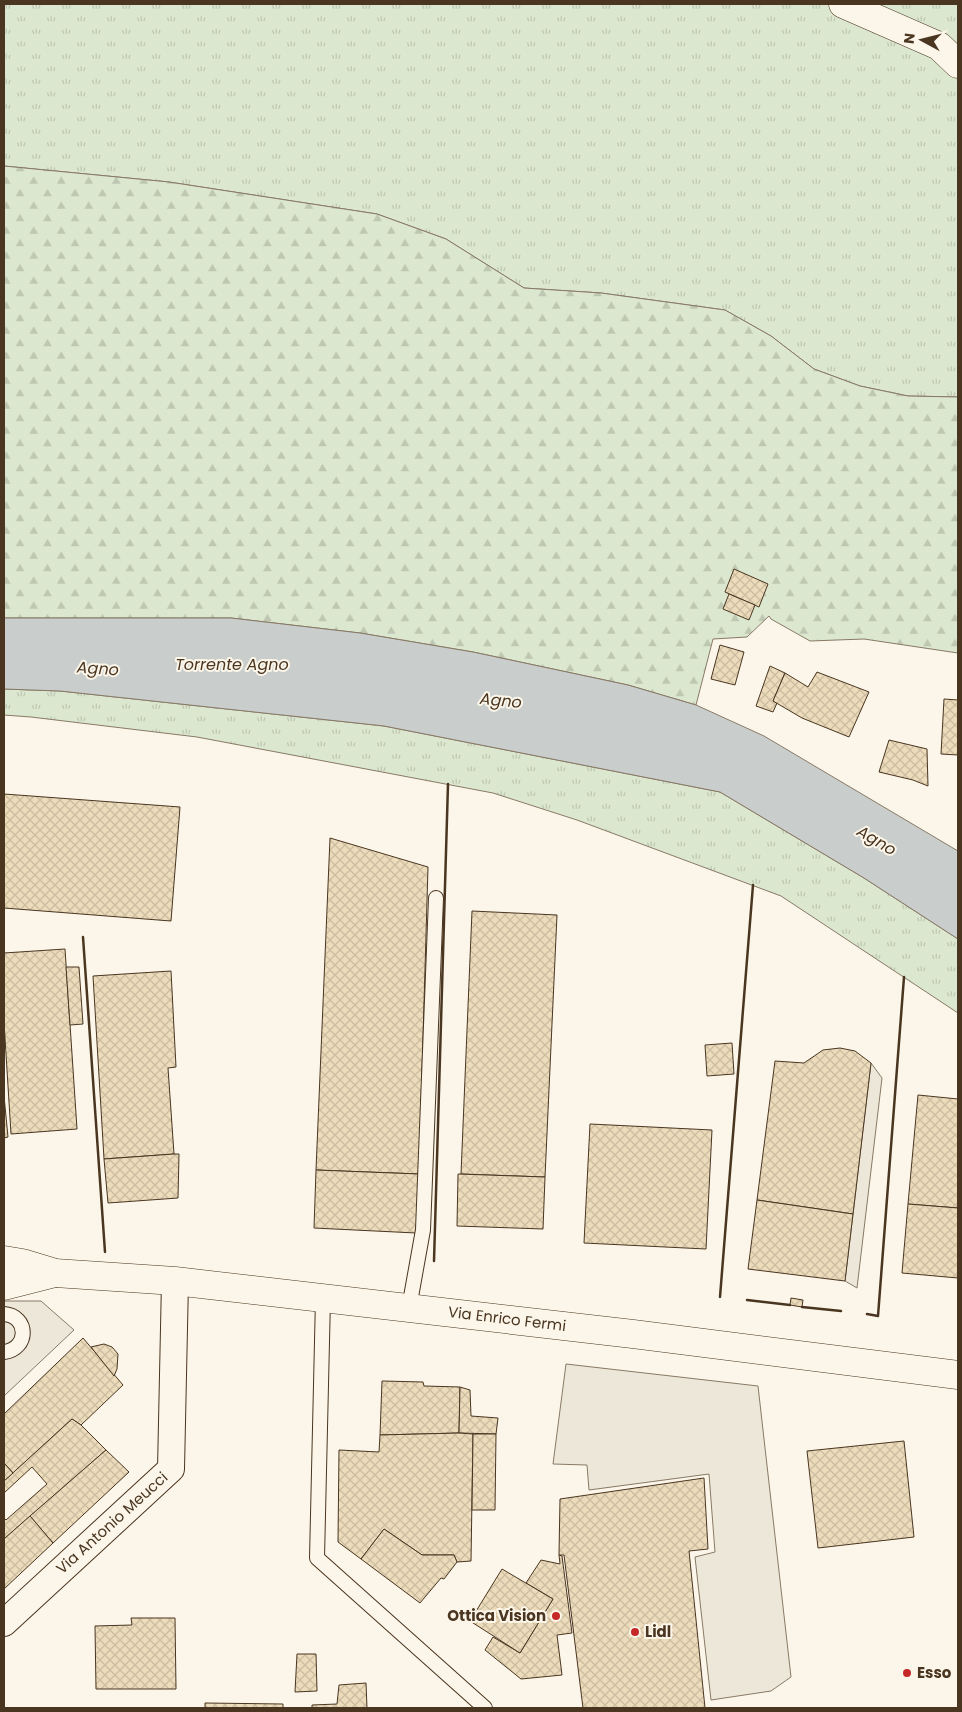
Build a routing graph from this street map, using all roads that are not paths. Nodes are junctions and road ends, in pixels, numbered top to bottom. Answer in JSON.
{"nodes":[{"id":1,"x":843,"y":4,"type":"edge"},
{"id":2,"x":958,"y":64,"type":"edge"},
{"id":3,"x":436,"y":898,"type":"dead end"},
{"id":4,"x":4,"y":1260,"type":"edge"},
{"id":5,"x":55,"y":1273,"type":"junction"},
{"id":6,"x":175,"y":1281,"type":"junction"},
{"id":7,"x":4,"y":1286,"type":"edge"},
{"id":8,"x":323,"y":1298,"type":"junction"},
{"id":9,"x":408,"y":1308,"type":"junction"},
{"id":10,"x":4,"y":1314,"type":"edge"},
{"id":11,"x":4,"y":1352,"type":"edge"},
{"id":12,"x":958,"y":1375,"type":"edge"},
{"id":13,"x":4,"y":1623,"type":"edge"},
{"id":14,"x":485,"y":1708,"type":"edge"}],
"edges":[{"from":1,"to":2,"type":"main road"},
{"from":3,"to":9,"type":"lane"},
{"from":4,"to":5,"type":"main road","name":"Via Enrico Fermi"},
{"from":5,"to":6,"type":"main road","name":"Via Enrico Fermi"},
{"from":5,"to":7,"type":"main road","name":"Via Enrico Fermi"},
{"from":6,"to":8,"type":"main road","name":"Via Enrico Fermi"},
{"from":6,"to":13,"type":"street","name":"Via Antonio Meucci"},
{"from":8,"to":9,"type":"main road","name":"Via Enrico Fermi"},
{"from":8,"to":14,"type":"lane"},
{"from":9,"to":12,"type":"main road","name":"Via Enrico Fermi"},
{"from":10,"to":11,"type":"lane"}]}
